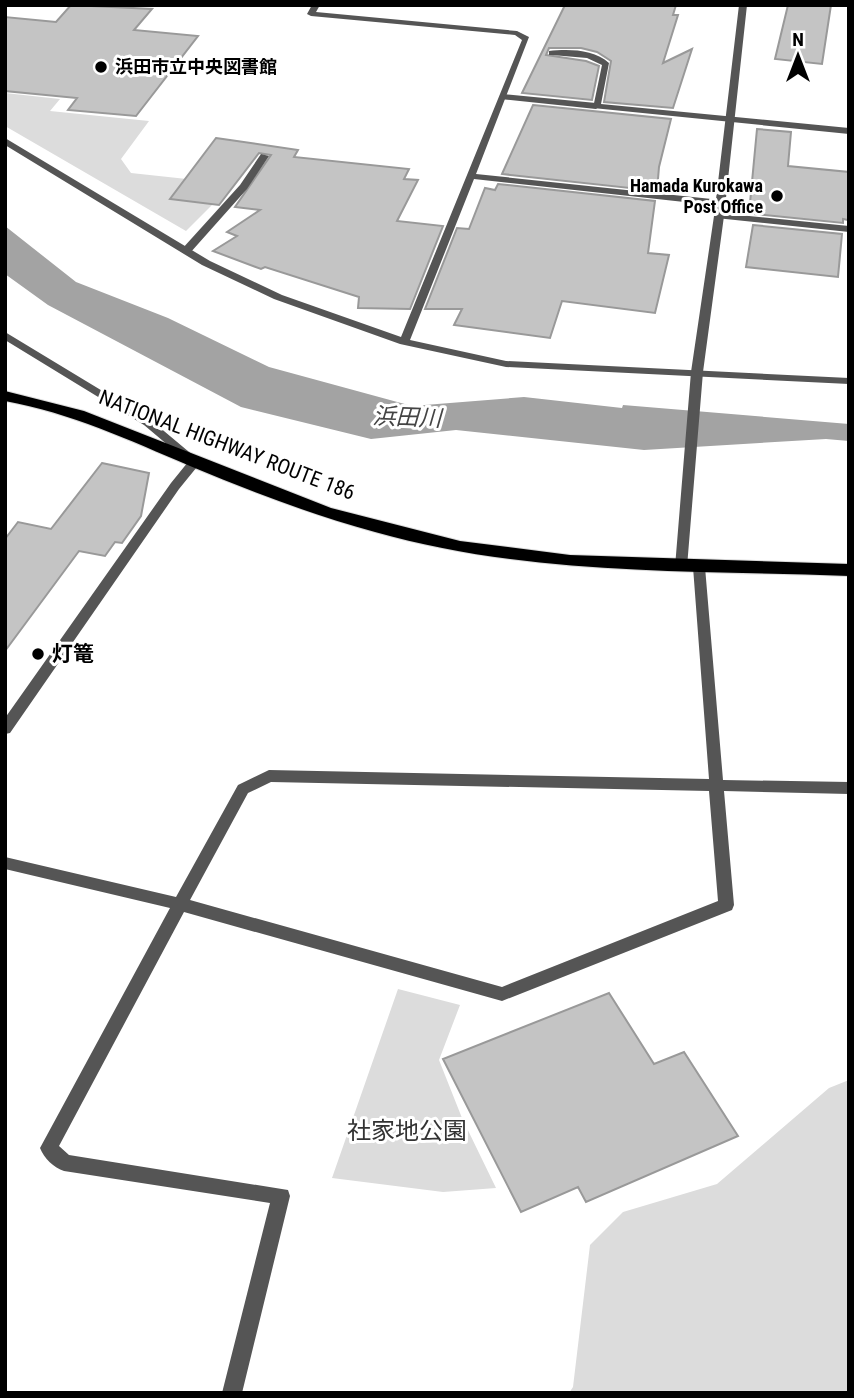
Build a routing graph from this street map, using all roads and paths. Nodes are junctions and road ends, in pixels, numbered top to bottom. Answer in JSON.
{"nodes":[{"id":1,"x":316,"y":5,"type":"edge"},
{"id":2,"x":743,"y":5,"type":"edge"},
{"id":3,"x":552,"y":53,"type":"dead end"},
{"id":4,"x":503,"y":97,"type":"junction"},
{"id":5,"x":596,"y":106,"type":"junction"},
{"id":6,"x":729,"y":119,"type":"junction"},
{"id":7,"x":849,"y":131,"type":"edge"},
{"id":8,"x":5,"y":141,"type":"edge"},
{"id":9,"x":264,"y":156,"type":"dead end"},
{"id":10,"x":472,"y":176,"type":"junction"},
{"id":11,"x":721,"y":203,"type":"junction"},
{"id":12,"x":719,"y":216,"type":"junction"},
{"id":13,"x":849,"y":229,"type":"edge"},
{"id":14,"x":186,"y":251,"type":"junction"},
{"id":15,"x":5,"y":335,"type":"edge"},
{"id":16,"x":404,"y":342,"type":"junction"},
{"id":17,"x":697,"y":375,"type":"junction"},
{"id":18,"x":849,"y":381,"type":"edge"},
{"id":19,"x":5,"y":396,"type":"edge"},
{"id":20,"x":195,"y":462,"type":"junction"},
{"id":21,"x":690,"y":567,"type":"junction"},
{"id":22,"x":849,"y":570,"type":"edge"},
{"id":23,"x":5,"y":729,"type":"edge"},
{"id":24,"x":718,"y":785,"type":"junction"},
{"id":25,"x":849,"y":788,"type":"edge"},
{"id":26,"x":5,"y":863,"type":"edge"},
{"id":27,"x":180,"y":904,"type":"junction"},
{"id":28,"x":232,"y":1393,"type":"edge"}],
"edges":[{"from":1,"to":4,"type":"street"},
{"from":2,"to":6,"type":"street"},
{"from":3,"to":5,"type":"street"},
{"from":4,"to":5,"type":"street"},
{"from":4,"to":10,"type":"street"},
{"from":5,"to":6,"type":"street"},
{"from":6,"to":7,"type":"street"},
{"from":6,"to":11,"type":"street"},
{"from":8,"to":14,"type":"street"},
{"from":9,"to":14,"type":"street"},
{"from":10,"to":11,"type":"street"},
{"from":10,"to":16,"type":"street"},
{"from":11,"to":12,"type":"street"},
{"from":12,"to":13,"type":"street"},
{"from":12,"to":17,"type":"street"},
{"from":14,"to":16,"type":"street"},
{"from":15,"to":20,"type":"street"},
{"from":16,"to":17,"type":"street"},
{"from":17,"to":18,"type":"street"},
{"from":17,"to":21,"type":"street"},
{"from":19,"to":20,"type":"highway","name":"NATIONAL HIGHWAY ROUTE 186"},
{"from":20,"to":21,"type":"highway","name":"NATIONAL HIGHWAY ROUTE 186"},
{"from":20,"to":23,"type":"street"},
{"from":21,"to":22,"type":"highway","name":"NATIONAL HIGHWAY ROUTE 186"},
{"from":21,"to":24,"type":"street"},
{"from":24,"to":25,"type":"street"},
{"from":24,"to":27,"type":"street"},
{"from":24,"to":27,"type":"street"},
{"from":26,"to":27,"type":"street"},
{"from":27,"to":28,"type":"street"}]}
